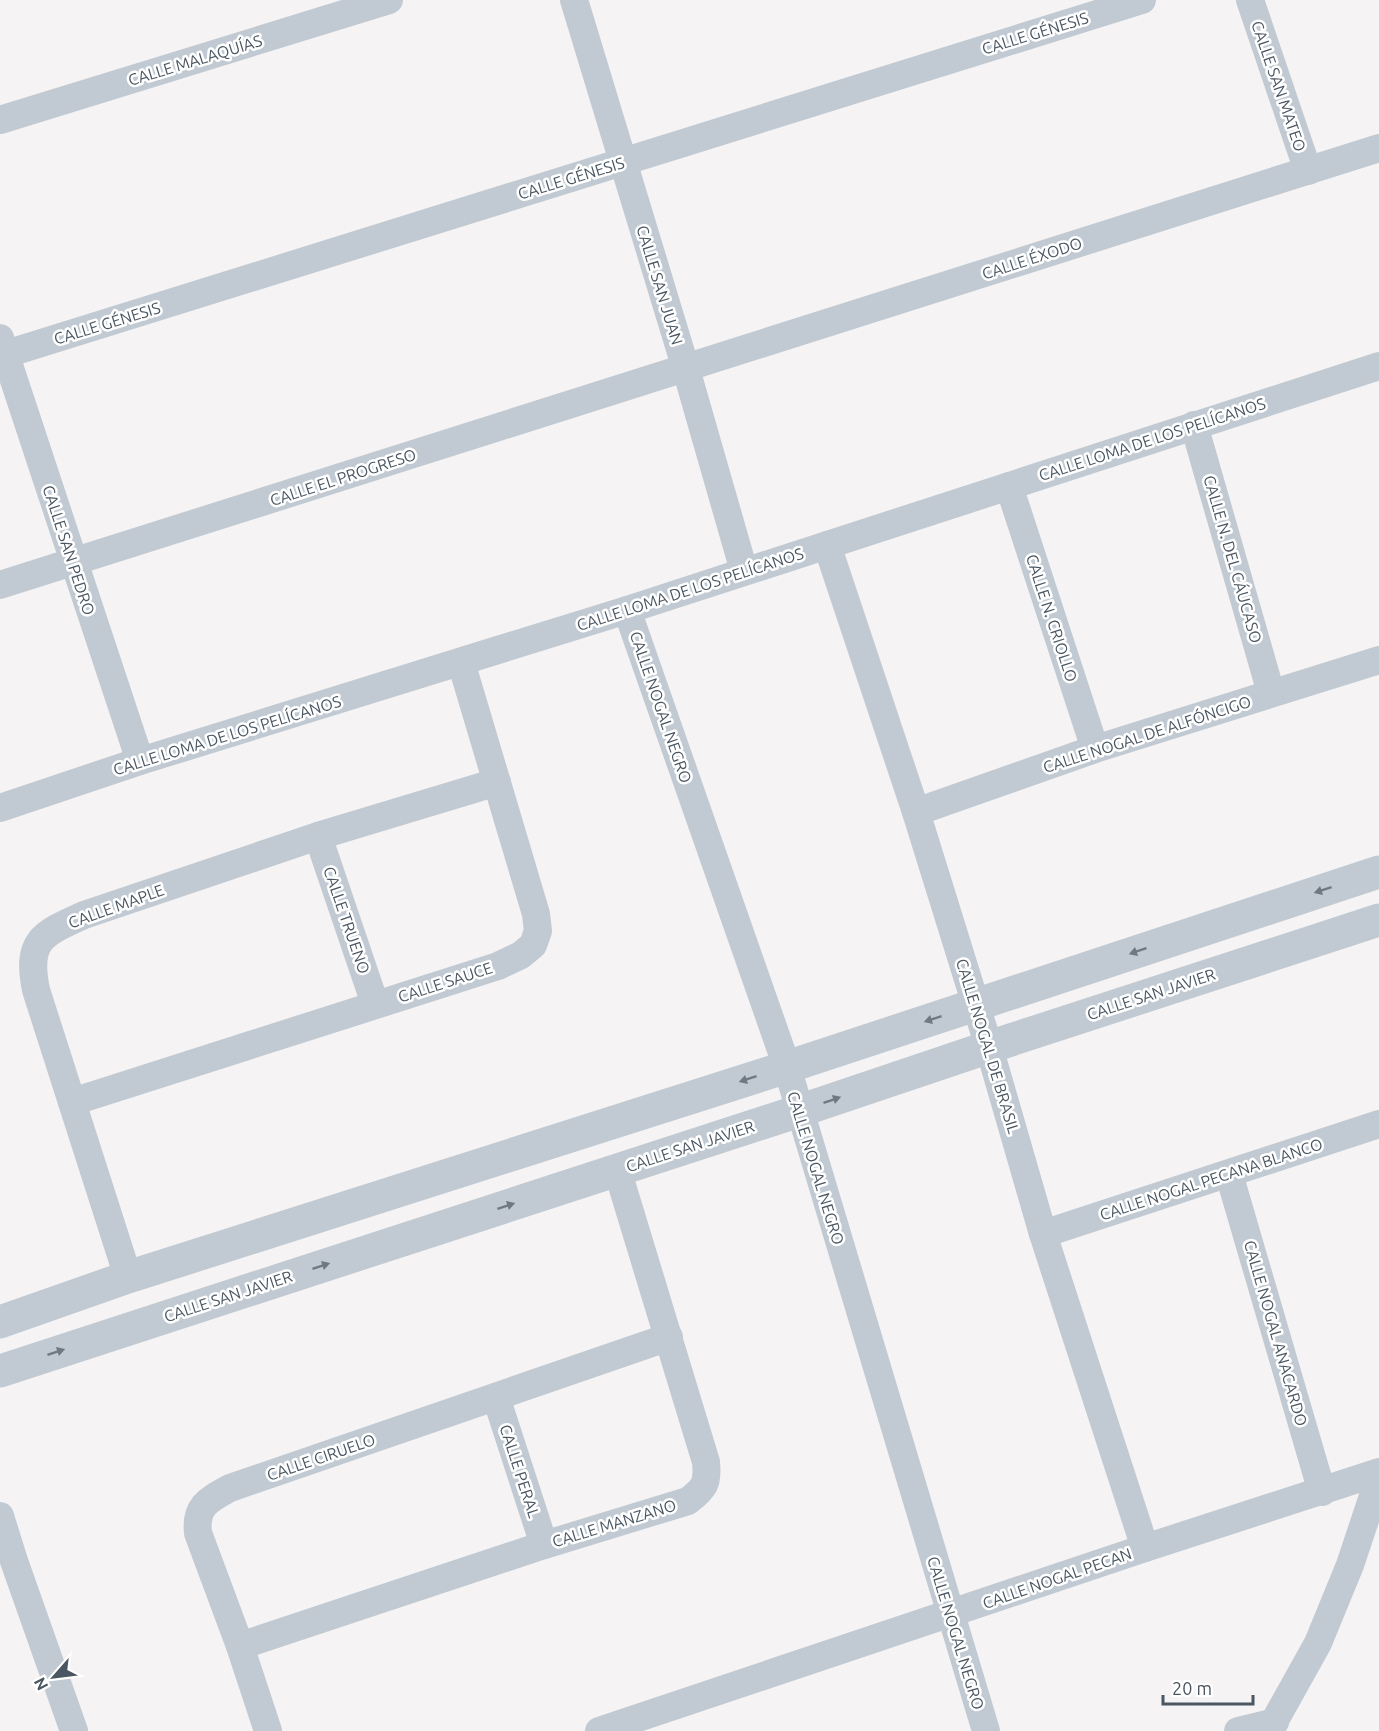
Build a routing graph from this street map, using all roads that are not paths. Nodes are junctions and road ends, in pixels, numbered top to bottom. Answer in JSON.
{"nodes":[{"id":1,"x":389,"y":0,"type":"edge"},
{"id":2,"x":574,"y":0,"type":"edge"},
{"id":3,"x":1142,"y":0,"type":"edge"},
{"id":4,"x":1250,"y":0,"type":"edge"},
{"id":5,"x":0,"y":120,"type":"edge"},
{"id":6,"x":1379,"y":148,"type":"edge"},
{"id":7,"x":622,"y":162,"type":"junction"},
{"id":8,"x":1308,"y":171,"type":"junction"},
{"id":9,"x":2,"y":350,"type":"edge"},
{"id":10,"x":1379,"y":366,"type":"edge"},
{"id":11,"x":686,"y":369,"type":"junction"},
{"id":12,"x":1194,"y":425,"type":"junction"},
{"id":13,"x":1009,"y":486,"type":"junction"},
{"id":14,"x":827,"y":545,"type":"junction"},
{"id":15,"x":73,"y":562,"type":"junction"},
{"id":16,"x":744,"y":571,"type":"junction"},
{"id":17,"x":0,"y":585,"type":"edge"},
{"id":18,"x":627,"y":610,"type":"junction"},
{"id":19,"x":1379,"y":660,"type":"edge"},
{"id":20,"x":461,"y":662,"type":"junction"},
{"id":21,"x":1271,"y":693,"type":"junction"},
{"id":22,"x":1095,"y":749,"type":"junction"},
{"id":23,"x":140,"y":760,"type":"junction"},
{"id":24,"x":497,"y":782,"type":"junction"},
{"id":25,"x":0,"y":808,"type":"edge"},
{"id":26,"x":916,"y":812,"type":"junction"},
{"id":27,"x":318,"y":836,"type":"junction"},
{"id":28,"x":1379,"y":872,"type":"edge"},
{"id":29,"x":1379,"y":920,"type":"edge"},
{"id":30,"x":375,"y":1004,"type":"junction"},
{"id":31,"x":976,"y":1005,"type":"junction"},
{"id":32,"x":989,"y":1047,"type":"junction"},
{"id":33,"x":786,"y":1067,"type":"junction"},
{"id":34,"x":72,"y":1102,"type":"junction"},
{"id":35,"x":799,"y":1111,"type":"junction"},
{"id":36,"x":1379,"y":1124,"type":"edge"},
{"id":37,"x":617,"y":1169,"type":"junction"},
{"id":38,"x":1229,"y":1174,"type":"junction"},
{"id":39,"x":1043,"y":1234,"type":"junction"},
{"id":40,"x":128,"y":1277,"type":"junction"},
{"id":41,"x":0,"y":1322,"type":"edge"},
{"id":42,"x":669,"y":1337,"type":"junction"},
{"id":43,"x":0,"y":1371,"type":"edge"},
{"id":44,"x":496,"y":1397,"type":"junction"},
{"id":45,"x":1379,"y":1472,"type":"edge"},
{"id":46,"x":1379,"y":1478,"type":"edge"},
{"id":47,"x":1322,"y":1492,"type":"junction"},
{"id":48,"x":0,"y":1516,"type":"edge"},
{"id":49,"x":543,"y":1545,"type":"junction"},
{"id":50,"x":1145,"y":1548,"type":"junction"},
{"id":51,"x":7,"y":1563,"type":"edge"},
{"id":52,"x":950,"y":1614,"type":"junction"},
{"id":53,"x":240,"y":1646,"type":"junction"},
{"id":54,"x":1272,"y":1726,"type":"edge"},
{"id":55,"x":74,"y":1731,"type":"edge"},
{"id":56,"x":268,"y":1731,"type":"edge"},
{"id":57,"x":598,"y":1731,"type":"edge"},
{"id":58,"x":986,"y":1731,"type":"edge"},
{"id":59,"x":1238,"y":1731,"type":"edge"}],
"edges":[{"from":1,"to":5,"type":"street","name":"CALLE MALAQUÍAS"},
{"from":2,"to":7,"type":"street","name":"CALLE SAN JUAN"},
{"from":3,"to":7,"type":"street","name":"CALLE GÉNESIS"},
{"from":4,"to":8,"type":"street","name":"CALLE SAN MATEO"},
{"from":6,"to":8,"type":"street","name":"CALLE ÉXODO"},
{"from":7,"to":9,"type":"street","name":"CALLE GÉNESIS"},
{"from":7,"to":11,"type":"street","name":"CALLE SAN JUAN"},
{"from":8,"to":11,"type":"street","name":"CALLE ÉXODO"},
{"from":9,"to":15,"type":"street","name":"CALLE SAN PEDRO"},
{"from":10,"to":12,"type":"street","name":"CALLE LOMA DE LOS PELÍCANOS"},
{"from":11,"to":15,"type":"street","name":"CALLE EL PROGRESO"},
{"from":11,"to":16,"type":"street","name":"CALLE SAN JUAN"},
{"from":12,"to":13,"type":"street","name":"CALLE LOMA DE LOS PELÍCANOS"},
{"from":12,"to":21,"type":"street","name":"CALLE N. DEL CÁUCASO"},
{"from":13,"to":14,"type":"street","name":"CALLE LOMA DE LOS PELÍCANOS"},
{"from":13,"to":22,"type":"street","name":"CALLE N. CRIOLLO"},
{"from":14,"to":16,"type":"street","name":"CALLE LOMA DE LOS PELÍCANOS"},
{"from":14,"to":26,"type":"street","name":"CALLE NOGAL DE BRASIL"},
{"from":15,"to":17,"type":"street","name":"CALLE EL PROGRESO"},
{"from":15,"to":23,"type":"street","name":"CALLE SAN PEDRO"},
{"from":16,"to":18,"type":"street","name":"CALLE LOMA DE LOS PELÍCANOS"},
{"from":18,"to":20,"type":"street","name":"CALLE LOMA DE LOS PELÍCANOS"},
{"from":18,"to":33,"type":"street","name":"CALLE NOGAL NEGRO"},
{"from":19,"to":21,"type":"street","name":"CALLE NOGAL DE ALFÓNCIGO"},
{"from":20,"to":23,"type":"street","name":"CALLE LOMA DE LOS PELÍCANOS"},
{"from":20,"to":24,"type":"street","name":"CALLE SAUCE"},
{"from":21,"to":22,"type":"street","name":"CALLE NOGAL DE ALFÓNCIGO"},
{"from":22,"to":26,"type":"street","name":"CALLE NOGAL DE ALFÓNCIGO"},
{"from":23,"to":25,"type":"street","name":"CALLE LOMA DE LOS PELÍCANOS"},
{"from":24,"to":27,"type":"street","name":"CALLE MAPLE"},
{"from":24,"to":30,"type":"street","name":"CALLE SAUCE"},
{"from":26,"to":31,"type":"street","name":"CALLE NOGAL DE BRASIL"},
{"from":27,"to":30,"type":"street","name":"CALLE TRUENO"},
{"from":27,"to":34,"type":"street","name":"CALLE MAPLE"},
{"from":28,"to":31,"type":"street","one_way":true},
{"from":29,"to":32,"type":"street","name":"CALLE SAN JAVIER"},
{"from":30,"to":34,"type":"street","name":"CALLE SAUCE"},
{"from":31,"to":32,"type":"street","name":"CALLE NOGAL DE BRASIL"},
{"from":31,"to":33,"type":"street","one_way":true},
{"from":35,"to":32,"type":"street","name":"CALLE SAN JAVIER","one_way":true},
{"from":32,"to":39,"type":"street","name":"CALLE NOGAL DE BRASIL"},
{"from":33,"to":35,"type":"street","name":"CALLE NOGAL NEGRO"},
{"from":33,"to":40,"type":"street","one_way":true},
{"from":34,"to":40,"type":"street","name":"CALLE MAPLE"},
{"from":35,"to":37,"type":"street","name":"CALLE SAN JAVIER"},
{"from":35,"to":52,"type":"street","name":"CALLE NOGAL NEGRO"},
{"from":36,"to":38,"type":"street","name":"CALLE NOGAL PECANA BLANCO"},
{"from":37,"to":42,"type":"street","name":"CALLE MANZANO"},
{"from":43,"to":37,"type":"street","name":"CALLE SAN JAVIER","one_way":true},
{"from":38,"to":39,"type":"street","name":"CALLE NOGAL PECANA BLANCO"},
{"from":38,"to":47,"type":"street","name":"CALLE NOGAL ANACARDO"},
{"from":39,"to":50,"type":"street","name":"CALLE NOGAL DE BRASIL"},
{"from":40,"to":41,"type":"street"},
{"from":42,"to":44,"type":"street","name":"CALLE CIRUELO"},
{"from":42,"to":49,"type":"street","name":"CALLE MANZANO"},
{"from":44,"to":49,"type":"street","name":"CALLE PERAL"},
{"from":44,"to":53,"type":"street","name":"CALLE CIRUELO"},
{"from":45,"to":47,"type":"street","name":"CALLE NOGAL PECAN"},
{"from":46,"to":54,"type":"street"},
{"from":47,"to":50,"type":"street","name":"CALLE NOGAL PECAN"},
{"from":48,"to":51,"type":"street"},
{"from":49,"to":53,"type":"street","name":"CALLE MANZANO"},
{"from":50,"to":52,"type":"street","name":"CALLE NOGAL PECAN"},
{"from":51,"to":55,"type":"street"},
{"from":52,"to":57,"type":"street","name":"CALLE NOGAL PECAN"},
{"from":52,"to":58,"type":"street","name":"CALLE NOGAL NEGRO"},
{"from":53,"to":56,"type":"street","name":"CALLE CIRUELO"},
{"from":54,"to":59,"type":"street"}]}
